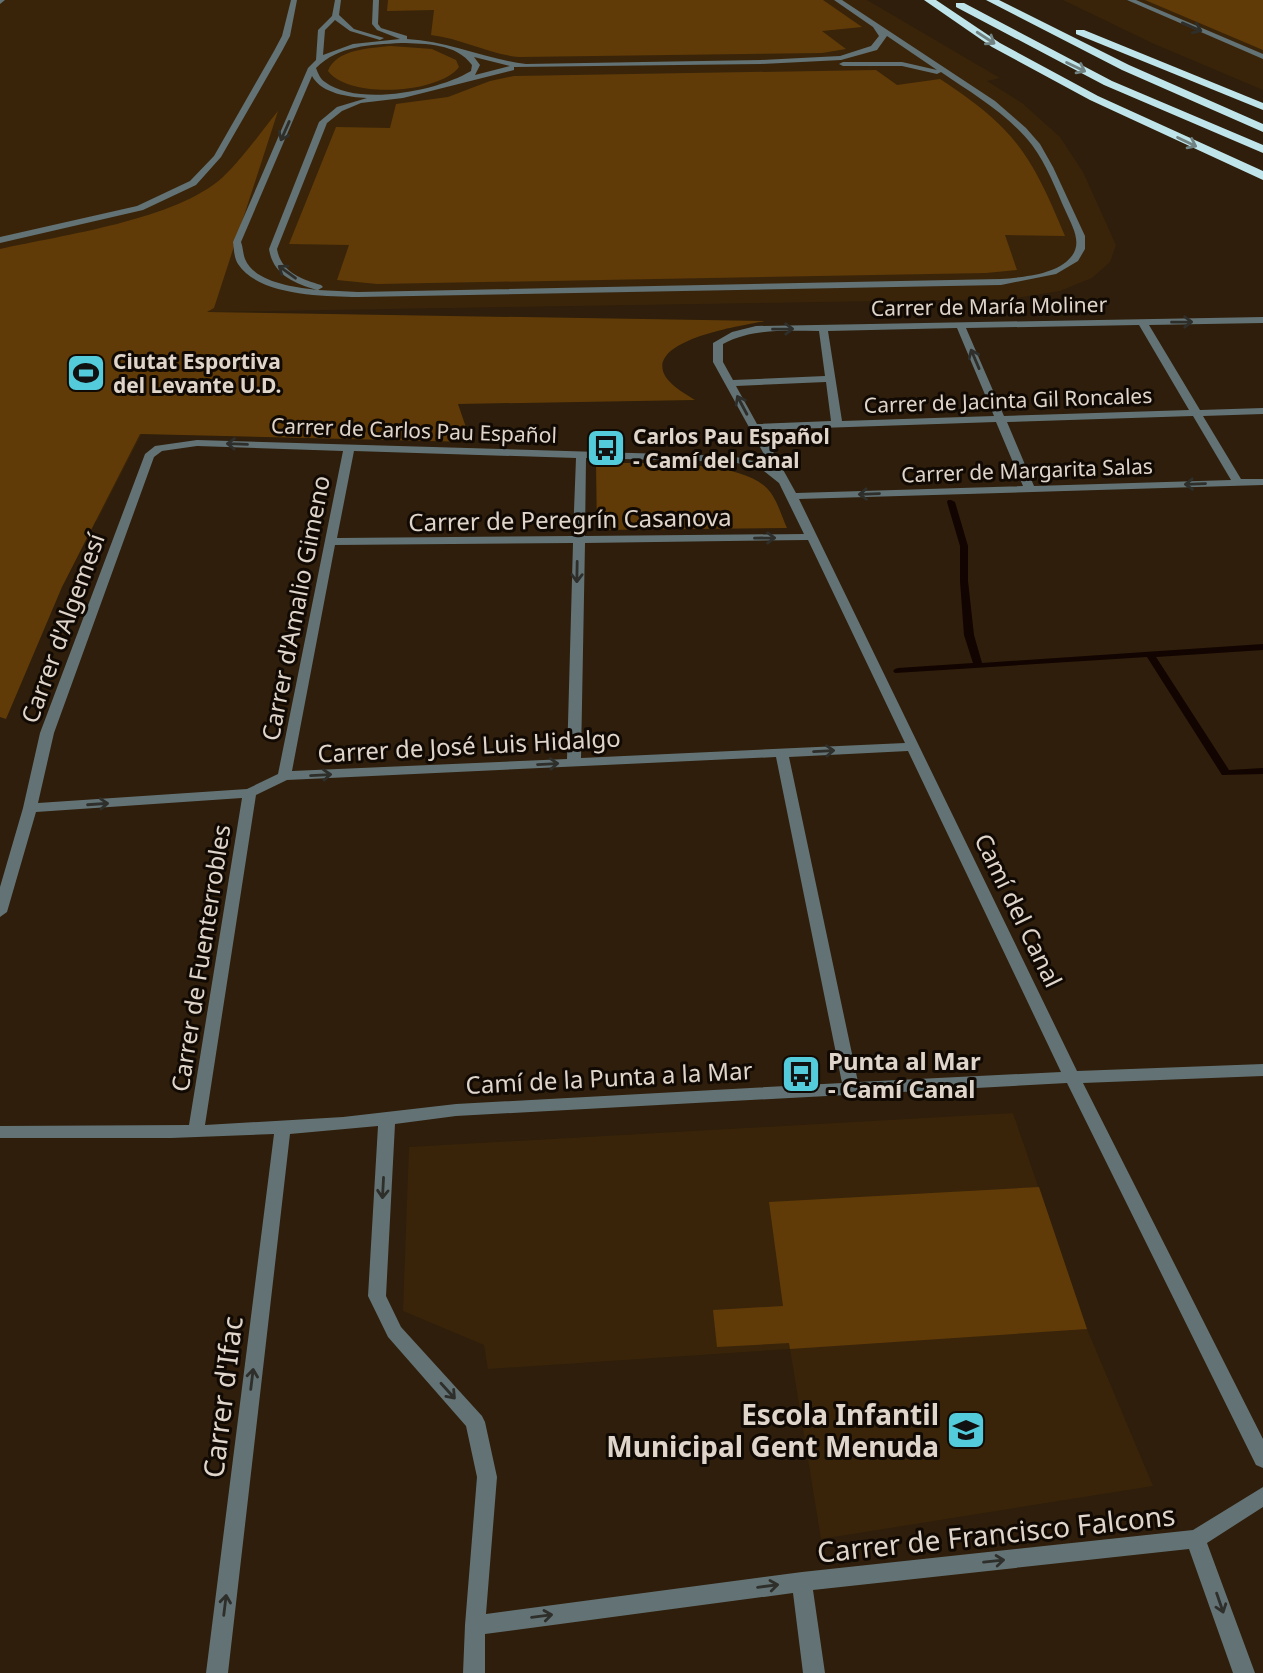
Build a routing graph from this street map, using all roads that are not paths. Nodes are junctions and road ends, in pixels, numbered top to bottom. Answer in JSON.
{"nodes":[{"id":1,"x":294,"y":0,"type":"edge"},
{"id":2,"x":338,"y":0,"type":"edge"},
{"id":3,"x":376,"y":0,"type":"edge"},
{"id":4,"x":837,"y":0,"type":"edge"},
{"id":5,"x":929,"y":0,"type":"edge"},
{"id":6,"x":952,"y":0,"type":"edge"},
{"id":7,"x":991,"y":0,"type":"edge"},
{"id":8,"x":1014,"y":0,"type":"edge"},
{"id":9,"x":1130,"y":0,"type":"edge"},
{"id":10,"x":335,"y":16,"type":"junction"},
{"id":11,"x":876,"y":26,"type":"junction"},
{"id":12,"x":401,"y":41,"type":"junction"},
{"id":13,"x":426,"y":43,"type":"junction"},
{"id":14,"x":899,"y":50,"type":"junction"},
{"id":15,"x":463,"y":52,"type":"junction"},
{"id":16,"x":1263,"y":57,"type":"edge"},
{"id":17,"x":319,"y":60,"type":"junction"},
{"id":18,"x":761,"y":62,"type":"junction"},
{"id":19,"x":850,"y":64,"type":"junction"},
{"id":20,"x":526,"y":66,"type":"junction"},
{"id":21,"x":312,"y":68,"type":"junction"},
{"id":22,"x":954,"y":78,"type":"junction"},
{"id":23,"x":466,"y":79,"type":"junction"},
{"id":24,"x":403,"y":96,"type":"junction"},
{"id":25,"x":1263,"y":107,"type":"edge"},
{"id":26,"x":1263,"y":128,"type":"edge"},
{"id":27,"x":1263,"y":149,"type":"edge"},
{"id":28,"x":1263,"y":176,"type":"edge"},
{"id":29,"x":0,"y":240,"type":"edge"},
{"id":30,"x":400,"y":294,"type":"junction"},
{"id":31,"x":1263,"y":320,"type":"edge"},
{"id":32,"x":1142,"y":323,"type":"junction"},
{"id":33,"x":961,"y":327,"type":"junction"},
{"id":34,"x":823,"y":328,"type":"junction"},
{"id":35,"x":718,"y":343,"type":"joint"},
{"id":36,"x":831,"y":379,"type":"junction"},
{"id":37,"x":730,"y":383,"type":"junction"},
{"id":38,"x":1263,"y":411,"type":"edge"},
{"id":39,"x":1196,"y":413,"type":"junction"},
{"id":40,"x":1000,"y":419,"type":"junction"},
{"id":41,"x":837,"y":425,"type":"junction"},
{"id":42,"x":754,"y":427,"type":"junction"},
{"id":43,"x":159,"y":448,"type":"joint"},
{"id":44,"x":349,"y":448,"type":"junction"},
{"id":45,"x":581,"y":455,"type":"junction"},
{"id":46,"x":1263,"y":482,"type":"edge"},
{"id":47,"x":1238,"y":483,"type":"junction"},
{"id":48,"x":1030,"y":489,"type":"junction"},
{"id":49,"x":789,"y":491,"type":"junction"},
{"id":50,"x":811,"y":537,"type":"junction"},
{"id":51,"x":578,"y":540,"type":"junction"},
{"id":52,"x":329,"y":542,"type":"junction"},
{"id":53,"x":914,"y":747,"type":"junction"},
{"id":54,"x":782,"y":753,"type":"junction"},
{"id":55,"x":574,"y":763,"type":"junction"},
{"id":56,"x":284,"y":776,"type":"junction"},
{"id":57,"x":250,"y":793,"type":"junction"},
{"id":58,"x":30,"y":808,"type":"junction"},
{"id":59,"x":0,"y":912,"type":"edge"},
{"id":60,"x":1263,"y":1070,"type":"edge"},
{"id":61,"x":1072,"y":1077,"type":"junction"},
{"id":62,"x":851,"y":1089,"type":"junction"},
{"id":63,"x":387,"y":1120,"type":"junction"},
{"id":64,"x":283,"y":1127,"type":"junction"},
{"id":65,"x":196,"y":1130,"type":"junction"},
{"id":66,"x":0,"y":1132,"type":"edge"},
{"id":67,"x":1263,"y":1459,"type":"edge"},
{"id":68,"x":1263,"y":1496,"type":"edge"},
{"id":69,"x":1196,"y":1539,"type":"junction"},
{"id":70,"x":802,"y":1582,"type":"junction"},
{"id":71,"x":475,"y":1625,"type":"junction"},
{"id":72,"x":217,"y":1673,"type":"edge"},
{"id":73,"x":474,"y":1673,"type":"edge"},
{"id":74,"x":814,"y":1673,"type":"edge"},
{"id":75,"x":1244,"y":1673,"type":"edge"}],
"edges":[{"from":1,"to":29,"type":"street"},
{"from":2,"to":10,"type":"street"},
{"from":3,"to":13,"type":"street"},
{"from":4,"to":11,"type":"street"},
{"from":5,"to":28,"type":"highway","one_way":true},
{"from":6,"to":27,"type":"highway","one_way":true},
{"from":7,"to":26,"type":"highway"},
{"from":8,"to":25,"type":"highway"},
{"from":9,"to":16,"type":"street","one_way":true},
{"from":10,"to":12,"type":"street"},
{"from":10,"to":17,"type":"street"},
{"from":11,"to":14,"type":"street"},
{"from":11,"to":18,"type":"street"},
{"from":12,"to":13,"type":"street"},
{"from":12,"to":17,"type":"street"},
{"from":13,"to":15,"type":"street"},
{"from":14,"to":19,"type":"street"},
{"from":14,"to":22,"type":"street"},
{"from":15,"to":20,"type":"street"},
{"from":15,"to":23,"type":"street"},
{"from":17,"to":21,"type":"street"},
{"from":18,"to":19,"type":"street"},
{"from":18,"to":20,"type":"street"},
{"from":19,"to":22,"type":"street"},
{"from":20,"to":23,"type":"street"},
{"from":21,"to":24,"type":"street"},
{"from":21,"to":30,"type":"street","one_way":true},
{"from":22,"to":30,"type":"street"},
{"from":23,"to":24,"type":"street"},
{"from":30,"to":24,"type":"street","one_way":true},
{"from":32,"to":31,"type":"street","name":"Carrer de María Moliner","one_way":true},
{"from":32,"to":33,"type":"street","name":"Carrer de María Moliner"},
{"from":32,"to":39,"type":"street"},
{"from":33,"to":34,"type":"street","name":"Carrer de María Moliner"},
{"from":40,"to":33,"type":"street","one_way":true},
{"from":35,"to":34,"type":"street","name":"Carrer de María Moliner","one_way":true},
{"from":34,"to":36,"type":"street"},
{"from":35,"to":37,"type":"street","name":"Camí del Canal"},
{"from":36,"to":37,"type":"street"},
{"from":36,"to":41,"type":"street"},
{"from":42,"to":37,"type":"street","name":"Camí del Canal","one_way":true},
{"from":38,"to":39,"type":"street","name":"Carrer de Jacinta Gil Roncales"},
{"from":39,"to":40,"type":"street","name":"Carrer de Jacinta Gil Roncales"},
{"from":39,"to":47,"type":"street"},
{"from":40,"to":41,"type":"street","name":"Carrer de Jacinta Gil Roncales"},
{"from":40,"to":48,"type":"street"},
{"from":41,"to":42,"type":"street","name":"Carrer de Jacinta Gil Roncales"},
{"from":42,"to":49,"type":"street","name":"Camí del Canal"},
{"from":44,"to":43,"type":"street","name":"Carrer de Carlos Pau Español","one_way":true},
{"from":43,"to":58,"type":"street","name":"Carrer d'Algemesí"},
{"from":44,"to":45,"type":"street","name":"Carrer de Carlos Pau Español"},
{"from":44,"to":52,"type":"street","name":"Carrer d'Amalio Gimeno"},
{"from":45,"to":49,"type":"street","name":"Carrer de Carlos Pau Español"},
{"from":45,"to":51,"type":"street"},
{"from":46,"to":47,"type":"street","name":"Carrer de Margarita Salas"},
{"from":47,"to":48,"type":"street","name":"Carrer de Margarita Salas","one_way":true},
{"from":48,"to":49,"type":"street","name":"Carrer de Margarita Salas","one_way":true},
{"from":49,"to":50,"type":"street","name":"Camí del Canal"},
{"from":51,"to":50,"type":"street","name":"Carrer de Peregrín Casanova","one_way":true},
{"from":50,"to":53,"type":"street","name":"Camí del Canal"},
{"from":51,"to":52,"type":"street","name":"Carrer de Peregrín Casanova"},
{"from":51,"to":55,"type":"street","one_way":true},
{"from":52,"to":56,"type":"street","name":"Carrer d'Amalio Gimeno"},
{"from":54,"to":53,"type":"street","name":"Carrer de José Luis Hidalgo","one_way":true},
{"from":53,"to":61,"type":"street","name":"Camí del Canal"},
{"from":54,"to":55,"type":"street","name":"Carrer de José Luis Hidalgo"},
{"from":54,"to":62,"type":"street"},
{"from":56,"to":55,"type":"street","name":"Carrer de José Luis Hidalgo","one_way":true},
{"from":56,"to":57,"type":"street","name":"Carrer de José Luis Hidalgo"},
{"from":58,"to":57,"type":"street","name":"Carrer de José Luis Hidalgo","one_way":true},
{"from":57,"to":65,"type":"street","name":"Carrer de Fuenterrobles"},
{"from":58,"to":59,"type":"street","name":"Carrer d'Algemesí"},
{"from":60,"to":61,"type":"street","name":"Camí de la Punta a la Mar"},
{"from":61,"to":62,"type":"street","name":"Camí de la Punta a la Mar"},
{"from":61,"to":67,"type":"street","name":"Camí del Canal"},
{"from":62,"to":63,"type":"street","name":"Camí de la Punta a la Mar"},
{"from":63,"to":64,"type":"street","name":"Camí de la Punta a la Mar"},
{"from":63,"to":71,"type":"street","one_way":true},
{"from":64,"to":65,"type":"street","name":"Camí de la Punta a la Mar"},
{"from":72,"to":64,"type":"street","name":"Carrer d'Ifac","one_way":true},
{"from":65,"to":66,"type":"street","name":"Camí de la Punta a la Mar"},
{"from":68,"to":69,"type":"street"},
{"from":70,"to":69,"type":"street","name":"Carrer de Francisco Falcons","one_way":true},
{"from":69,"to":75,"type":"street","one_way":true},
{"from":71,"to":70,"type":"street","name":"Carrer de Francisco Falcons","one_way":true},
{"from":70,"to":74,"type":"street","name":"Carrer de Francisco Falcons"},
{"from":71,"to":73,"type":"street"}]}
